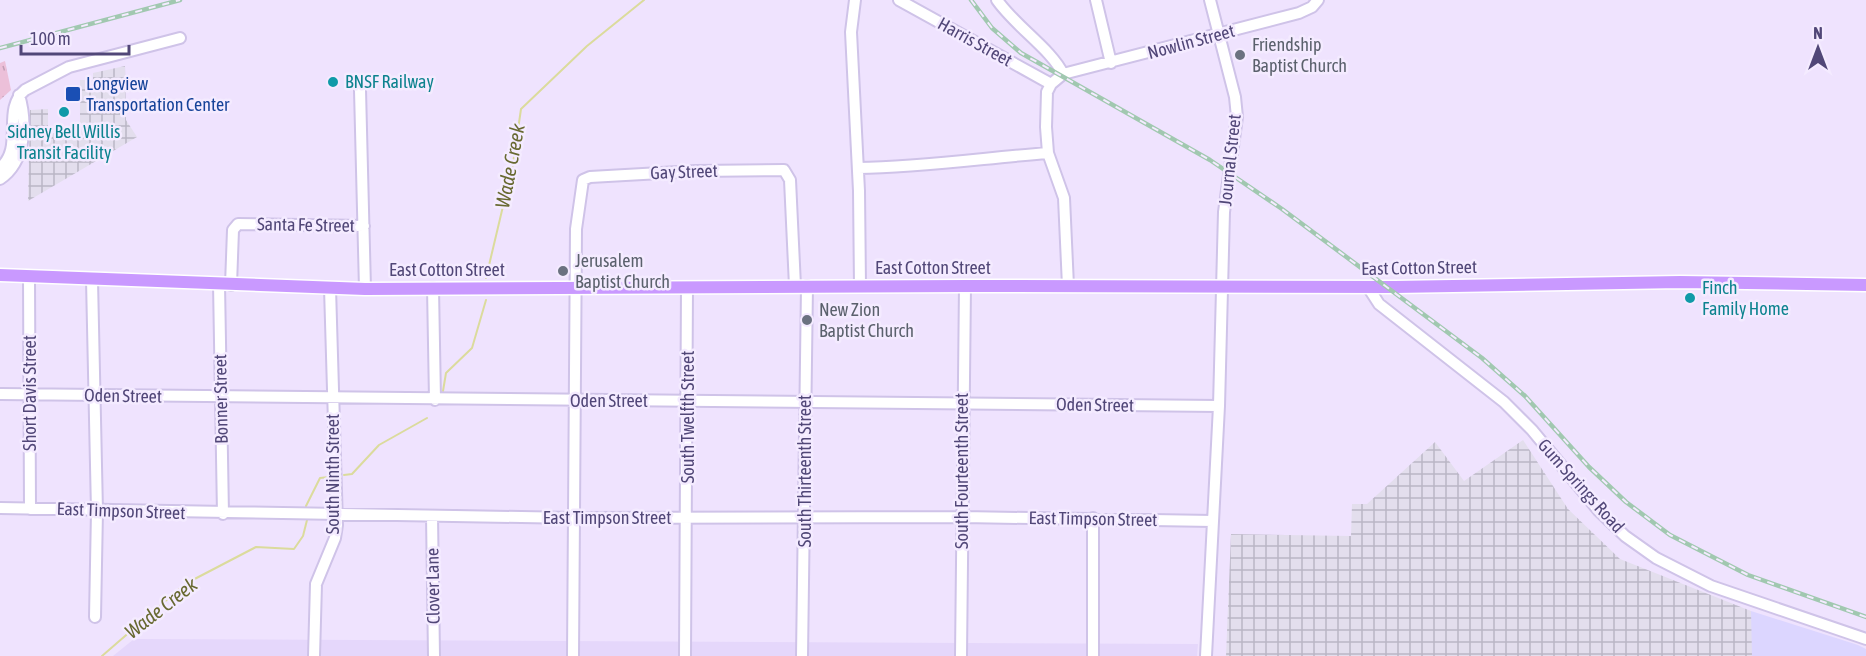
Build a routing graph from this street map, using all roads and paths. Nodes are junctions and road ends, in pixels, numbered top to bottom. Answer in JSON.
{"nodes":[{"id":1,"x":855,"y":0,"type":"edge"},
{"id":2,"x":899,"y":0,"type":"edge"},
{"id":3,"x":998,"y":0,"type":"edge"},
{"id":4,"x":1096,"y":0,"type":"edge"},
{"id":5,"x":1210,"y":0,"type":"edge"},
{"id":6,"x":1317,"y":2,"type":"edge"},
{"id":7,"x":1219,"y":34,"type":"junction"},
{"id":8,"x":180,"y":38,"type":"dead end"},
{"id":9,"x":1111,"y":63,"type":"junction"},
{"id":10,"x":1063,"y":74,"type":"junction"},
{"id":11,"x":1051,"y":84,"type":"junction"},
{"id":12,"x":360,"y":90,"type":"dead end"},
{"id":13,"x":19,"y":95,"type":"junction"},
{"id":14,"x":1048,"y":153,"type":"junction"},
{"id":15,"x":0,"y":168,"type":"edge"},
{"id":16,"x":858,"y":168,"type":"junction"},
{"id":17,"x":786,"y":171,"type":"joint"},
{"id":18,"x":0,"y":178,"type":"edge"},
{"id":19,"x":364,"y":226,"type":"junction"},
{"id":20,"x":0,"y":275,"type":"edge"},
{"id":21,"x":29,"y":277,"type":"junction"},
{"id":22,"x":92,"y":280,"type":"junction"},
{"id":23,"x":225,"y":284,"type":"junction"},
{"id":24,"x":1866,"y":285,"type":"edge"},
{"id":25,"x":801,"y":286,"type":"junction"},
{"id":26,"x":860,"y":286,"type":"junction"},
{"id":27,"x":965,"y":286,"type":"junction"},
{"id":28,"x":1068,"y":286,"type":"junction"},
{"id":29,"x":687,"y":287,"type":"junction"},
{"id":30,"x":1223,"y":287,"type":"junction"},
{"id":31,"x":1368,"y":287,"type":"junction"},
{"id":32,"x":330,"y":288,"type":"junction"},
{"id":33,"x":433,"y":288,"type":"junction"},
{"id":34,"x":578,"y":288,"type":"junction"},
{"id":35,"x":365,"y":289,"type":"junction"},
{"id":36,"x":0,"y":394,"type":"edge"},
{"id":37,"x":32,"y":394,"type":"junction"},
{"id":38,"x":94,"y":395,"type":"junction"},
{"id":39,"x":220,"y":397,"type":"junction"},
{"id":40,"x":334,"y":399,"type":"junction"},
{"id":41,"x":435,"y":400,"type":"junction"},
{"id":42,"x":574,"y":401,"type":"junction"},
{"id":43,"x":688,"y":401,"type":"junction"},
{"id":44,"x":805,"y":402,"type":"junction"},
{"id":45,"x":963,"y":403,"type":"junction"},
{"id":46,"x":1219,"y":406,"type":"junction"},
{"id":47,"x":0,"y":508,"type":"edge"},
{"id":48,"x":30,"y":509,"type":"junction"},
{"id":49,"x":97,"y":511,"type":"junction"},
{"id":50,"x":223,"y":514,"type":"junction"},
{"id":51,"x":337,"y":515,"type":"junction"},
{"id":52,"x":432,"y":516,"type":"junction"},
{"id":53,"x":963,"y":517,"type":"junction"},
{"id":54,"x":574,"y":518,"type":"junction"},
{"id":55,"x":688,"y":519,"type":"junction"},
{"id":56,"x":806,"y":519,"type":"junction"},
{"id":57,"x":1093,"y":519,"type":"junction"},
{"id":58,"x":1213,"y":521,"type":"junction"},
{"id":59,"x":95,"y":617,"type":"dead end"},
{"id":60,"x":1866,"y":639,"type":"edge"},
{"id":61,"x":314,"y":656,"type":"edge"},
{"id":62,"x":434,"y":656,"type":"edge"},
{"id":63,"x":573,"y":656,"type":"edge"},
{"id":64,"x":685,"y":656,"type":"edge"},
{"id":65,"x":802,"y":656,"type":"edge"},
{"id":66,"x":961,"y":656,"type":"edge"},
{"id":67,"x":1093,"y":656,"type":"edge"},
{"id":68,"x":1206,"y":656,"type":"edge"}],
"edges":[{"from":1,"to":16,"type":"street"},
{"from":2,"to":11,"type":"street","name":"Harris Street"},
{"from":3,"to":10,"type":"street"},
{"from":4,"to":9,"type":"street"},
{"from":5,"to":7,"type":"street","name":"Journal Street"},
{"from":6,"to":7,"type":"street","name":"Nowlin Street"},
{"from":7,"to":9,"type":"street","name":"Nowlin Street"},
{"from":7,"to":30,"type":"street","name":"Journal Street"},
{"from":8,"to":13,"type":"street"},
{"from":9,"to":10,"type":"street","name":"Nowlin Street"},
{"from":10,"to":11,"type":"street"},
{"from":11,"to":14,"type":"street"},
{"from":12,"to":19,"type":"street"},
{"from":13,"to":15,"type":"street"},
{"from":13,"to":18,"type":"street"},
{"from":14,"to":16,"type":"street"},
{"from":14,"to":28,"type":"street"},
{"from":16,"to":26,"type":"street"},
{"from":17,"to":25,"type":"street","name":"South Thirteenth Street"},
{"from":17,"to":34,"type":"street","name":"Gay Street"},
{"from":19,"to":23,"type":"street","name":"Santa Fe Street"},
{"from":19,"to":35,"type":"street"},
{"from":20,"to":21,"type":"main road","name":"East Cotton Street"},
{"from":21,"to":22,"type":"main road","name":"East Cotton Street"},
{"from":21,"to":37,"type":"street","name":"Short Davis Street"},
{"from":22,"to":23,"type":"main road","name":"East Cotton Street"},
{"from":22,"to":38,"type":"street"},
{"from":23,"to":32,"type":"main road","name":"East Cotton Street"},
{"from":23,"to":39,"type":"street","name":"Bonner Street"},
{"from":24,"to":31,"type":"main road","name":"East Cotton Street"},
{"from":25,"to":26,"type":"main road","name":"East Cotton Street"},
{"from":25,"to":29,"type":"main road","name":"East Cotton Street"},
{"from":25,"to":44,"type":"street","name":"South Thirteenth Street"},
{"from":26,"to":27,"type":"main road","name":"East Cotton Street"},
{"from":27,"to":28,"type":"main road","name":"East Cotton Street"},
{"from":27,"to":45,"type":"street","name":"South Fourteenth Street"},
{"from":28,"to":30,"type":"main road","name":"East Cotton Street"},
{"from":29,"to":34,"type":"main road","name":"East Cotton Street"},
{"from":29,"to":43,"type":"street","name":"South Twelfth Street"},
{"from":30,"to":31,"type":"main road","name":"East Cotton Street"},
{"from":30,"to":46,"type":"street","name":"Journal Street"},
{"from":31,"to":60,"type":"street","name":"Gum Springs Road"},
{"from":32,"to":35,"type":"main road","name":"East Cotton Street"},
{"from":32,"to":40,"type":"street","name":"South Ninth Street"},
{"from":33,"to":34,"type":"main road","name":"East Cotton Street"},
{"from":33,"to":35,"type":"main road","name":"East Cotton Street"},
{"from":33,"to":41,"type":"street"},
{"from":34,"to":42,"type":"street"},
{"from":36,"to":37,"type":"street","name":"Oden Street"},
{"from":37,"to":38,"type":"street","name":"Oden Street"},
{"from":37,"to":48,"type":"street","name":"Short Davis Street"},
{"from":38,"to":39,"type":"street","name":"Oden Street"},
{"from":38,"to":49,"type":"street"},
{"from":39,"to":40,"type":"street","name":"Oden Street"},
{"from":39,"to":50,"type":"street","name":"Bonner Street"},
{"from":40,"to":41,"type":"street","name":"Oden Street"},
{"from":40,"to":51,"type":"street","name":"South Ninth Street"},
{"from":41,"to":42,"type":"street","name":"Oden Street"},
{"from":42,"to":43,"type":"street","name":"Oden Street"},
{"from":42,"to":54,"type":"street"},
{"from":43,"to":44,"type":"street","name":"Oden Street"},
{"from":43,"to":55,"type":"street","name":"South Twelfth Street"},
{"from":44,"to":45,"type":"street","name":"Oden Street"},
{"from":44,"to":56,"type":"street","name":"South Thirteenth Street"},
{"from":45,"to":46,"type":"street","name":"Oden Street"},
{"from":45,"to":53,"type":"street","name":"South Fourteenth Street"},
{"from":46,"to":58,"type":"street","name":"Journal Street"},
{"from":47,"to":48,"type":"street","name":"East Timpson Street"},
{"from":48,"to":49,"type":"street","name":"East Timpson Street"},
{"from":49,"to":50,"type":"street","name":"East Timpson Street"},
{"from":49,"to":59,"type":"street"},
{"from":50,"to":51,"type":"street","name":"East Timpson Street"},
{"from":51,"to":52,"type":"street","name":"East Timpson Street"},
{"from":51,"to":61,"type":"street","name":"South Ninth Street"},
{"from":52,"to":54,"type":"street","name":"East Timpson Street"},
{"from":52,"to":62,"type":"street","name":"Clover Lane"},
{"from":53,"to":56,"type":"street","name":"East Timpson Street"},
{"from":53,"to":57,"type":"street","name":"East Timpson Street"},
{"from":53,"to":66,"type":"street","name":"South Fourteenth Street"},
{"from":54,"to":55,"type":"street","name":"East Timpson Street"},
{"from":54,"to":63,"type":"street"},
{"from":55,"to":56,"type":"street","name":"East Timpson Street"},
{"from":55,"to":64,"type":"street","name":"South Twelfth Street"},
{"from":56,"to":65,"type":"street","name":"South Thirteenth Street"},
{"from":57,"to":58,"type":"street","name":"East Timpson Street"},
{"from":57,"to":67,"type":"street"},
{"from":58,"to":68,"type":"street","name":"Journal Street"}]}
